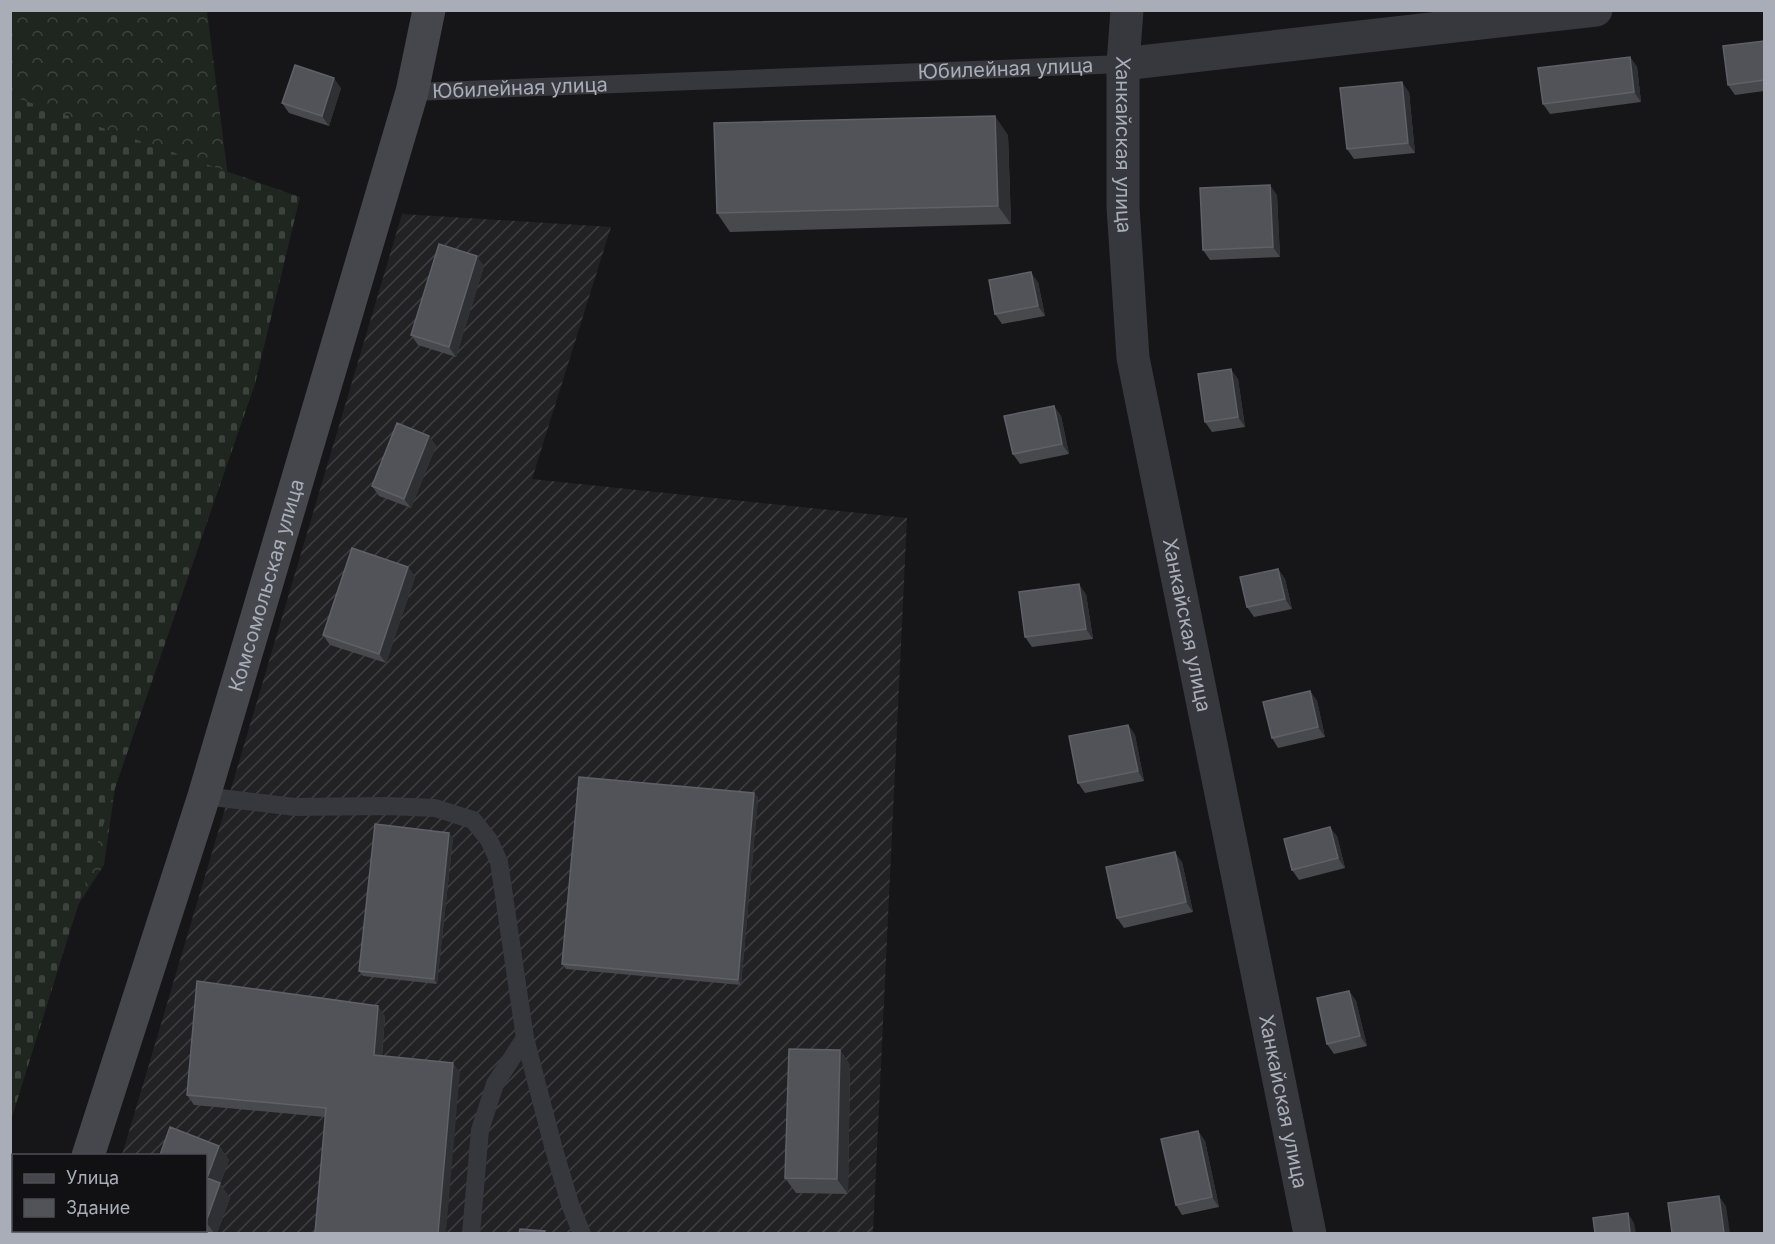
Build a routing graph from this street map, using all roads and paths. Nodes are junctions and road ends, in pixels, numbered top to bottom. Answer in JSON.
{"nodes":[{"id":1,"x":429,"y":10,"type":"edge"},
{"id":2,"x":1127,"y":10,"type":"edge"},
{"id":3,"x":1596,"y":10,"type":"edge"},
{"id":4,"x":1123,"y":64,"type":"junction"},
{"id":5,"x":412,"y":92,"type":"junction"},
{"id":6,"x":204,"y":796,"type":"junction"},
{"id":7,"x":525,"y":1038,"type":"junction"},
{"id":8,"x":88,"y":1154,"type":"edge"},
{"id":9,"x":471,"y":1233,"type":"edge"},
{"id":10,"x":582,"y":1233,"type":"edge"},
{"id":11,"x":1310,"y":1233,"type":"edge"}],
"edges":[{"from":1,"to":5,"type":"street","name":"Комсомольская улица"},
{"from":2,"to":4,"type":"street","name":"Ханкайская улица"},
{"from":3,"to":4,"type":"street","name":"Юбилейная улица"},
{"from":4,"to":5,"type":"lane","name":"Юбилейная улица"},
{"from":4,"to":11,"type":"street","name":"Ханкайская улица"},
{"from":5,"to":6,"type":"street","name":"Комсомольская улица"},
{"from":6,"to":7,"type":"lane"},
{"from":6,"to":8,"type":"street","name":"Комсомольская улица"},
{"from":7,"to":9,"type":"lane"},
{"from":7,"to":10,"type":"lane"}]}
